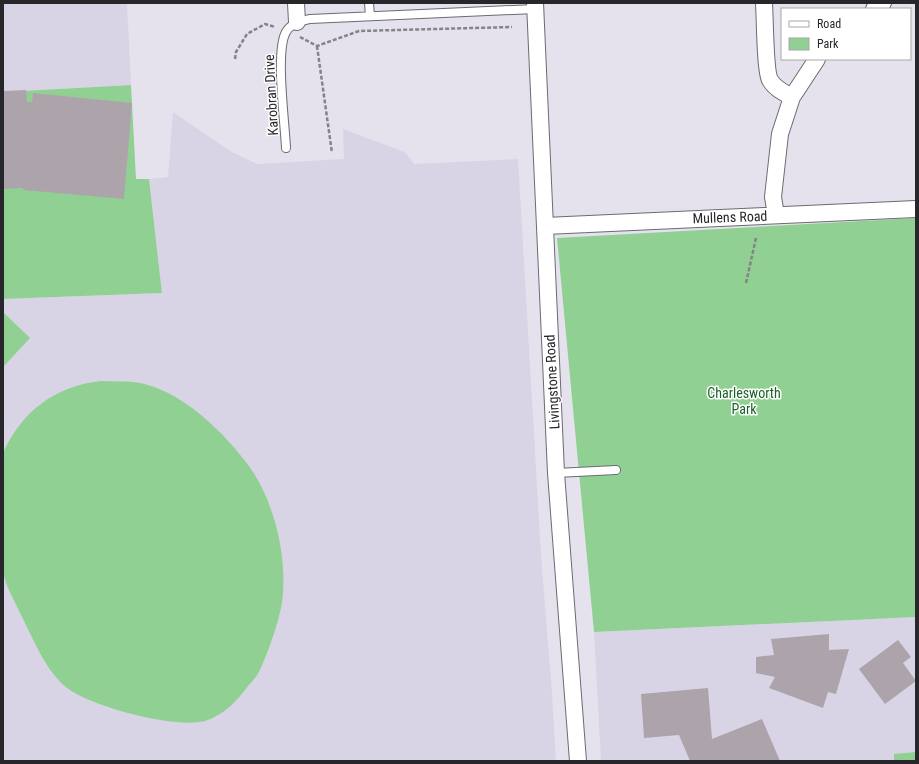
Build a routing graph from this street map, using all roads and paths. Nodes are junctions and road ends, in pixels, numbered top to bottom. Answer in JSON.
{"nodes":[{"id":1,"x":296,"y":3,"type":"edge"},
{"id":2,"x":369,"y":3,"type":"edge"},
{"id":3,"x":764,"y":3,"type":"edge"},
{"id":4,"x":535,"y":6,"type":"edge"},
{"id":5,"x":370,"y":16,"type":"junction"},
{"id":6,"x":292,"y":26,"type":"junction"},
{"id":7,"x":512,"y":27,"type":"dead end"},
{"id":8,"x":317,"y":46,"type":"junction"},
{"id":9,"x":235,"y":60,"type":"dead end"},
{"id":10,"x":815,"y":60,"type":"edge"},
{"id":11,"x":792,"y":97,"type":"junction"},
{"id":12,"x":286,"y":148,"type":"dead end"},
{"id":13,"x":332,"y":153,"type":"dead end"},
{"id":14,"x":916,"y":208,"type":"edge"},
{"id":15,"x":776,"y":216,"type":"junction"},
{"id":16,"x":545,"y":226,"type":"junction"},
{"id":17,"x":756,"y":238,"type":"dead end"},
{"id":18,"x":746,"y":283,"type":"dead end"},
{"id":19,"x":616,"y":470,"type":"dead end"},
{"id":20,"x":556,"y":473,"type":"junction"},
{"id":21,"x":578,"y":761,"type":"edge"}],
"edges":[{"from":1,"to":6,"type":"street"},
{"from":2,"to":5,"type":"lane"},
{"from":3,"to":11,"type":"street"},
{"from":4,"to":5,"type":"lane"},
{"from":4,"to":16,"type":"street","name":"Livingstone Road"},
{"from":5,"to":6,"type":"lane"},
{"from":6,"to":8,"type":"path"},
{"from":6,"to":9,"type":"path"},
{"from":6,"to":12,"type":"lane","name":"Karobran Drive"},
{"from":7,"to":8,"type":"path"},
{"from":8,"to":13,"type":"path"},
{"from":10,"to":11,"type":"street"},
{"from":11,"to":15,"type":"street"},
{"from":14,"to":15,"type":"street","name":"Mullens Road"},
{"from":15,"to":16,"type":"street","name":"Mullens Road"},
{"from":16,"to":20,"type":"street","name":"Livingstone Road"},
{"from":17,"to":18,"type":"path"},
{"from":19,"to":20,"type":"lane"},
{"from":20,"to":21,"type":"street","name":"Livingstone Road"}]}
